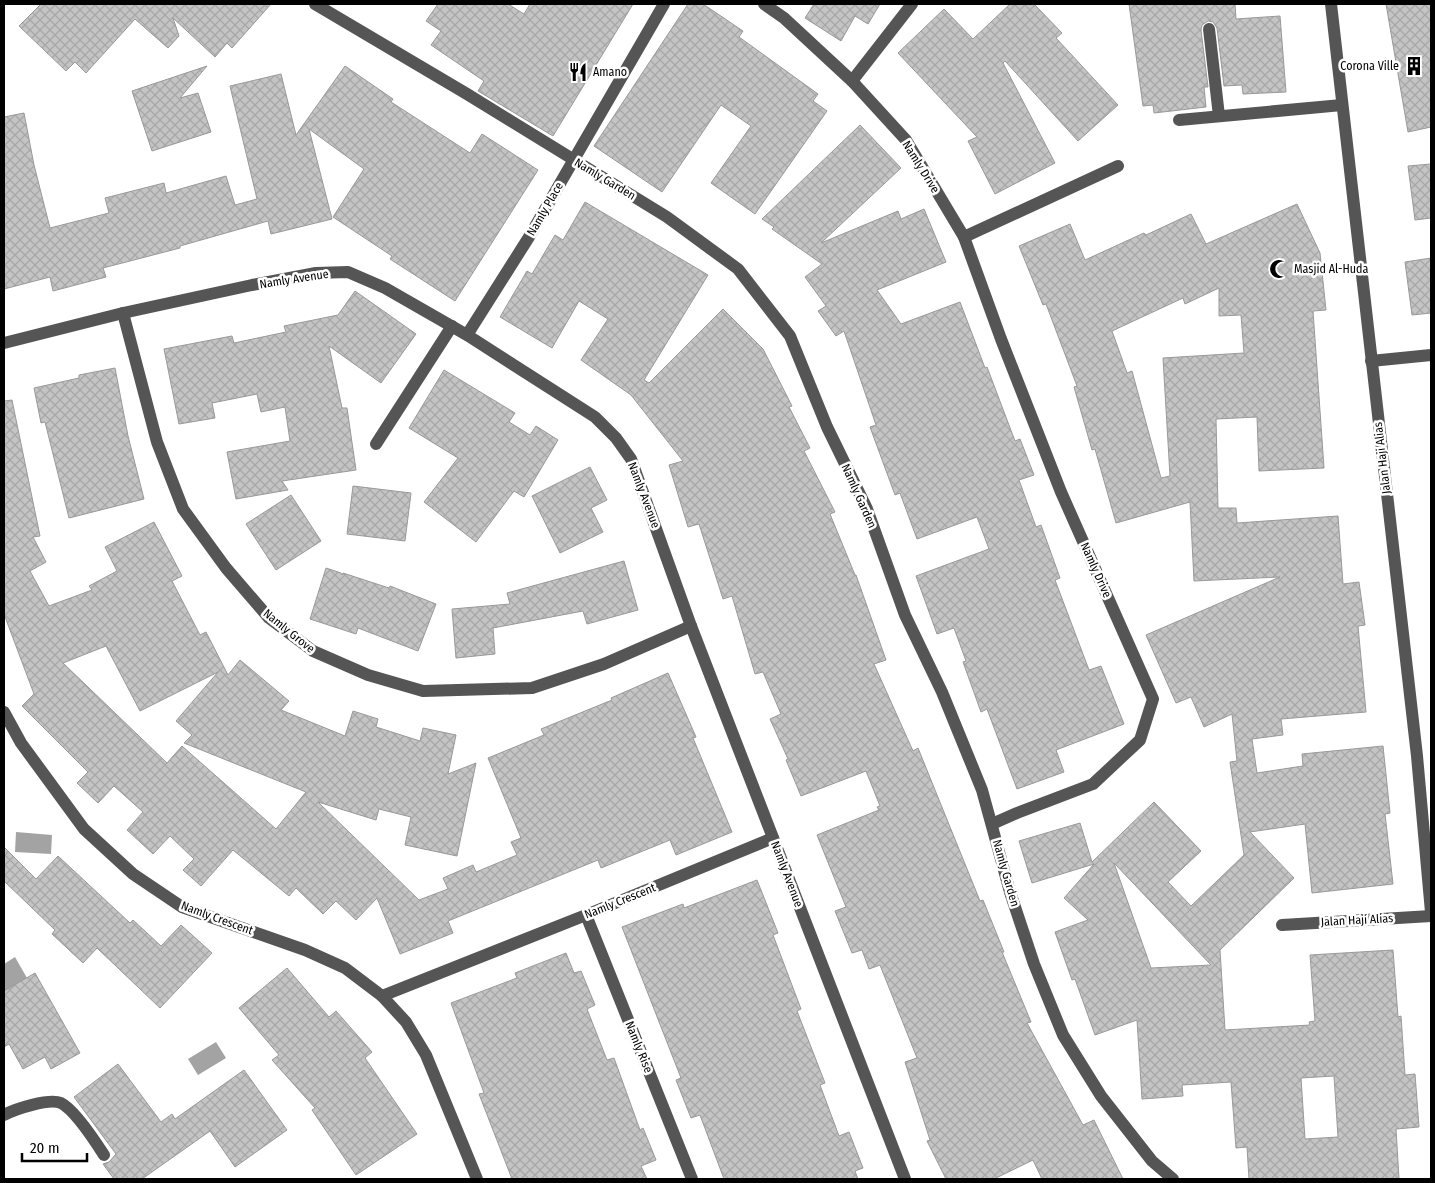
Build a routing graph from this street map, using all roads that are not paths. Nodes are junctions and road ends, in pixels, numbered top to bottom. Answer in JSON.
{"nodes":[{"id":1,"x":315,"y":4,"type":"edge"},
{"id":2,"x":664,"y":4,"type":"edge"},
{"id":3,"x":764,"y":4,"type":"edge"},
{"id":4,"x":912,"y":4,"type":"edge"},
{"id":5,"x":1331,"y":4,"type":"edge"},
{"id":6,"x":1209,"y":29,"type":"dead end"},
{"id":7,"x":852,"y":81,"type":"junction"},
{"id":8,"x":1342,"y":105,"type":"junction"},
{"id":9,"x":1219,"y":116,"type":"junction"},
{"id":10,"x":1179,"y":120,"type":"dead end"},
{"id":11,"x":574,"y":160,"type":"junction"},
{"id":12,"x":1118,"y":166,"type":"dead end"},
{"id":13,"x":964,"y":237,"type":"junction"},
{"id":14,"x":123,"y":312,"type":"junction"},
{"id":15,"x":452,"y":326,"type":"junction"},
{"id":16,"x":467,"y":334,"type":"junction"},
{"id":17,"x":4,"y":343,"type":"edge"},
{"id":18,"x":1431,"y":355,"type":"edge"},
{"id":19,"x":1371,"y":361,"type":"junction"},
{"id":20,"x":376,"y":444,"type":"dead end"},
{"id":21,"x":691,"y":626,"type":"junction"},
{"id":22,"x":4,"y":712,"type":"edge"},
{"id":23,"x":992,"y":824,"type":"junction"},
{"id":24,"x":773,"y":838,"type":"junction"},
{"id":25,"x":1431,"y":912,"type":"edge"},
{"id":26,"x":586,"y":915,"type":"junction"},
{"id":27,"x":1431,"y":916,"type":"edge"},
{"id":28,"x":1282,"y":925,"type":"dead end"},
{"id":29,"x":382,"y":996,"type":"junction"},
{"id":30,"x":4,"y":1115,"type":"edge"},
{"id":31,"x":104,"y":1155,"type":"dead end"},
{"id":32,"x":477,"y":1179,"type":"edge"},
{"id":33,"x":692,"y":1179,"type":"edge"},
{"id":34,"x":905,"y":1179,"type":"edge"},
{"id":35,"x":1173,"y":1179,"type":"edge"}],
"edges":[{"from":1,"to":11,"type":"street","name":"Namly Garden"},
{"from":2,"to":11,"type":"street","name":"Namly Place"},
{"from":3,"to":7,"type":"street","name":"Namly Drive"},
{"from":4,"to":7,"type":"street"},
{"from":5,"to":8,"type":"street","name":"Jalan Haji Alias"},
{"from":6,"to":9,"type":"street"},
{"from":7,"to":13,"type":"street","name":"Namly Drive"},
{"from":8,"to":9,"type":"street"},
{"from":8,"to":19,"type":"street","name":"Jalan Haji Alias"},
{"from":9,"to":10,"type":"street"},
{"from":11,"to":16,"type":"street","name":"Namly Place"},
{"from":11,"to":23,"type":"street","name":"Namly Garden"},
{"from":12,"to":13,"type":"street"},
{"from":13,"to":23,"type":"street","name":"Namly Drive"},
{"from":14,"to":15,"type":"street","name":"Namly Avenue"},
{"from":14,"to":17,"type":"street","name":"Namly Avenue"},
{"from":14,"to":21,"type":"street","name":"Namly Grove"},
{"from":15,"to":16,"type":"street","name":"Namly Avenue"},
{"from":15,"to":20,"type":"street"},
{"from":16,"to":21,"type":"street","name":"Namly Avenue"},
{"from":18,"to":19,"type":"street"},
{"from":19,"to":25,"type":"street","name":"Jalan Haji Alias"},
{"from":21,"to":24,"type":"street","name":"Namly Avenue"},
{"from":22,"to":29,"type":"street","name":"Namly Crescent"},
{"from":23,"to":35,"type":"street","name":"Namly Garden"},
{"from":24,"to":26,"type":"street","name":"Namly Crescent"},
{"from":24,"to":34,"type":"street","name":"Namly Avenue"},
{"from":26,"to":29,"type":"street","name":"Namly Crescent"},
{"from":26,"to":33,"type":"street","name":"Namly Rise"},
{"from":27,"to":28,"type":"street","name":"Jalan Haji Alias"},
{"from":29,"to":32,"type":"street","name":"Namly Crescent"},
{"from":30,"to":31,"type":"street"}]}
